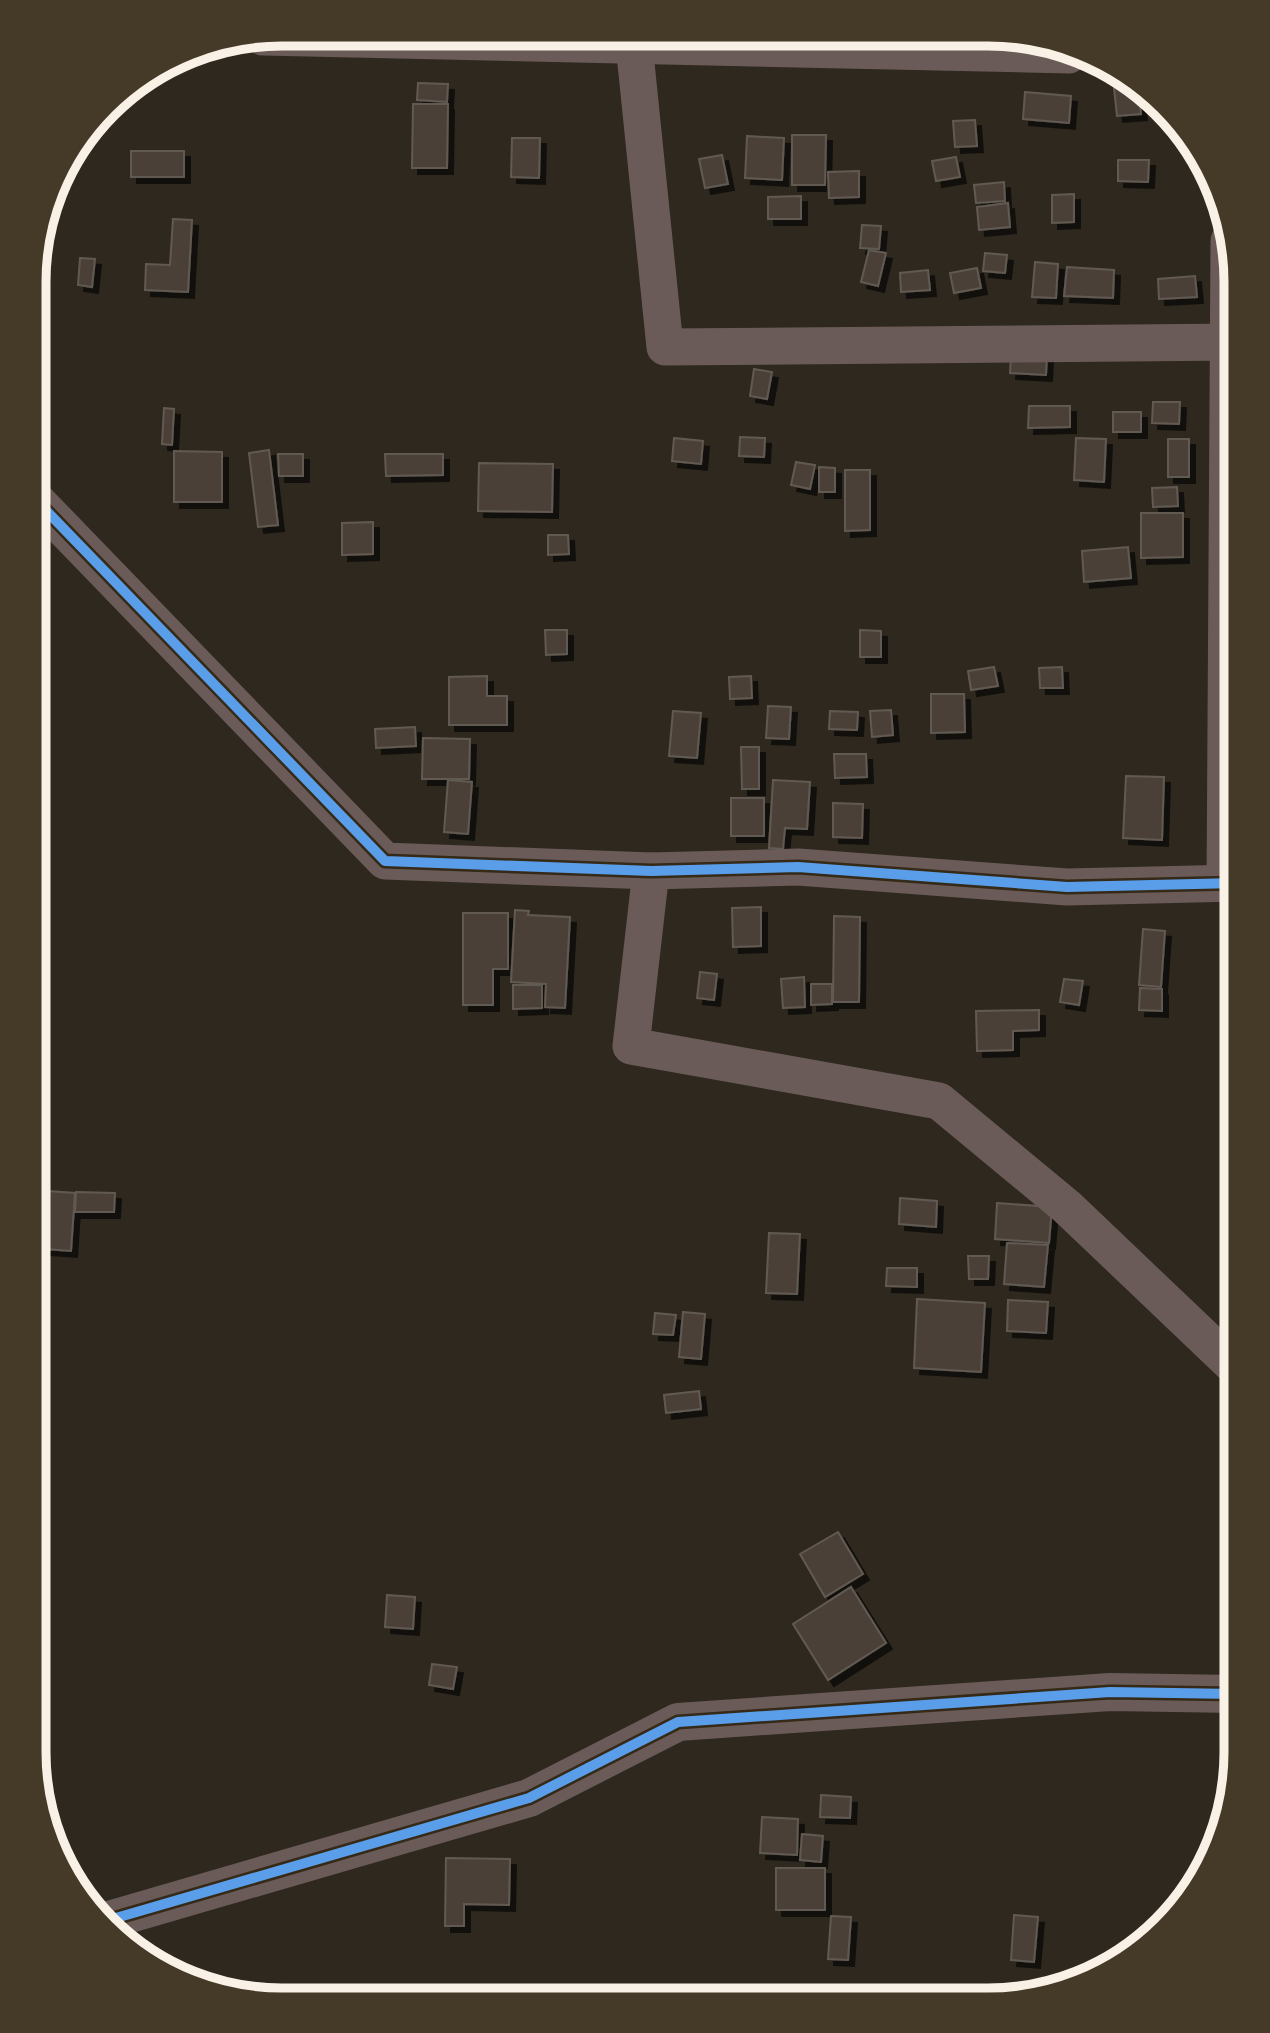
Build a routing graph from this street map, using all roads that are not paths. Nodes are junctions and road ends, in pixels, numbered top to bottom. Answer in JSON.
{"nodes":[{"id":1,"x":635,"y":46,"type":"edge"},
{"id":2,"x":824,"y":46,"type":"edge"},
{"id":3,"x":1051,"y":54,"type":"edge"},
{"id":4,"x":1224,"y":342,"type":"edge"},
{"id":5,"x":46,"y":510,"type":"edge"},
{"id":6,"x":650,"y":871,"type":"junction"},
{"id":7,"x":1224,"y":883,"type":"edge"},
{"id":8,"x":1224,"y":1357,"type":"edge"},
{"id":9,"x":1224,"y":1693,"type":"edge"},
{"id":10,"x":115,"y":1918,"type":"edge"}],
"edges":[{"from":1,"to":4,"type":"street"},
{"from":2,"to":3,"type":"street"},
{"from":5,"to":6,"type":"street"},
{"from":6,"to":7,"type":"street"},
{"from":6,"to":8,"type":"street"},
{"from":9,"to":10,"type":"street"}]}
